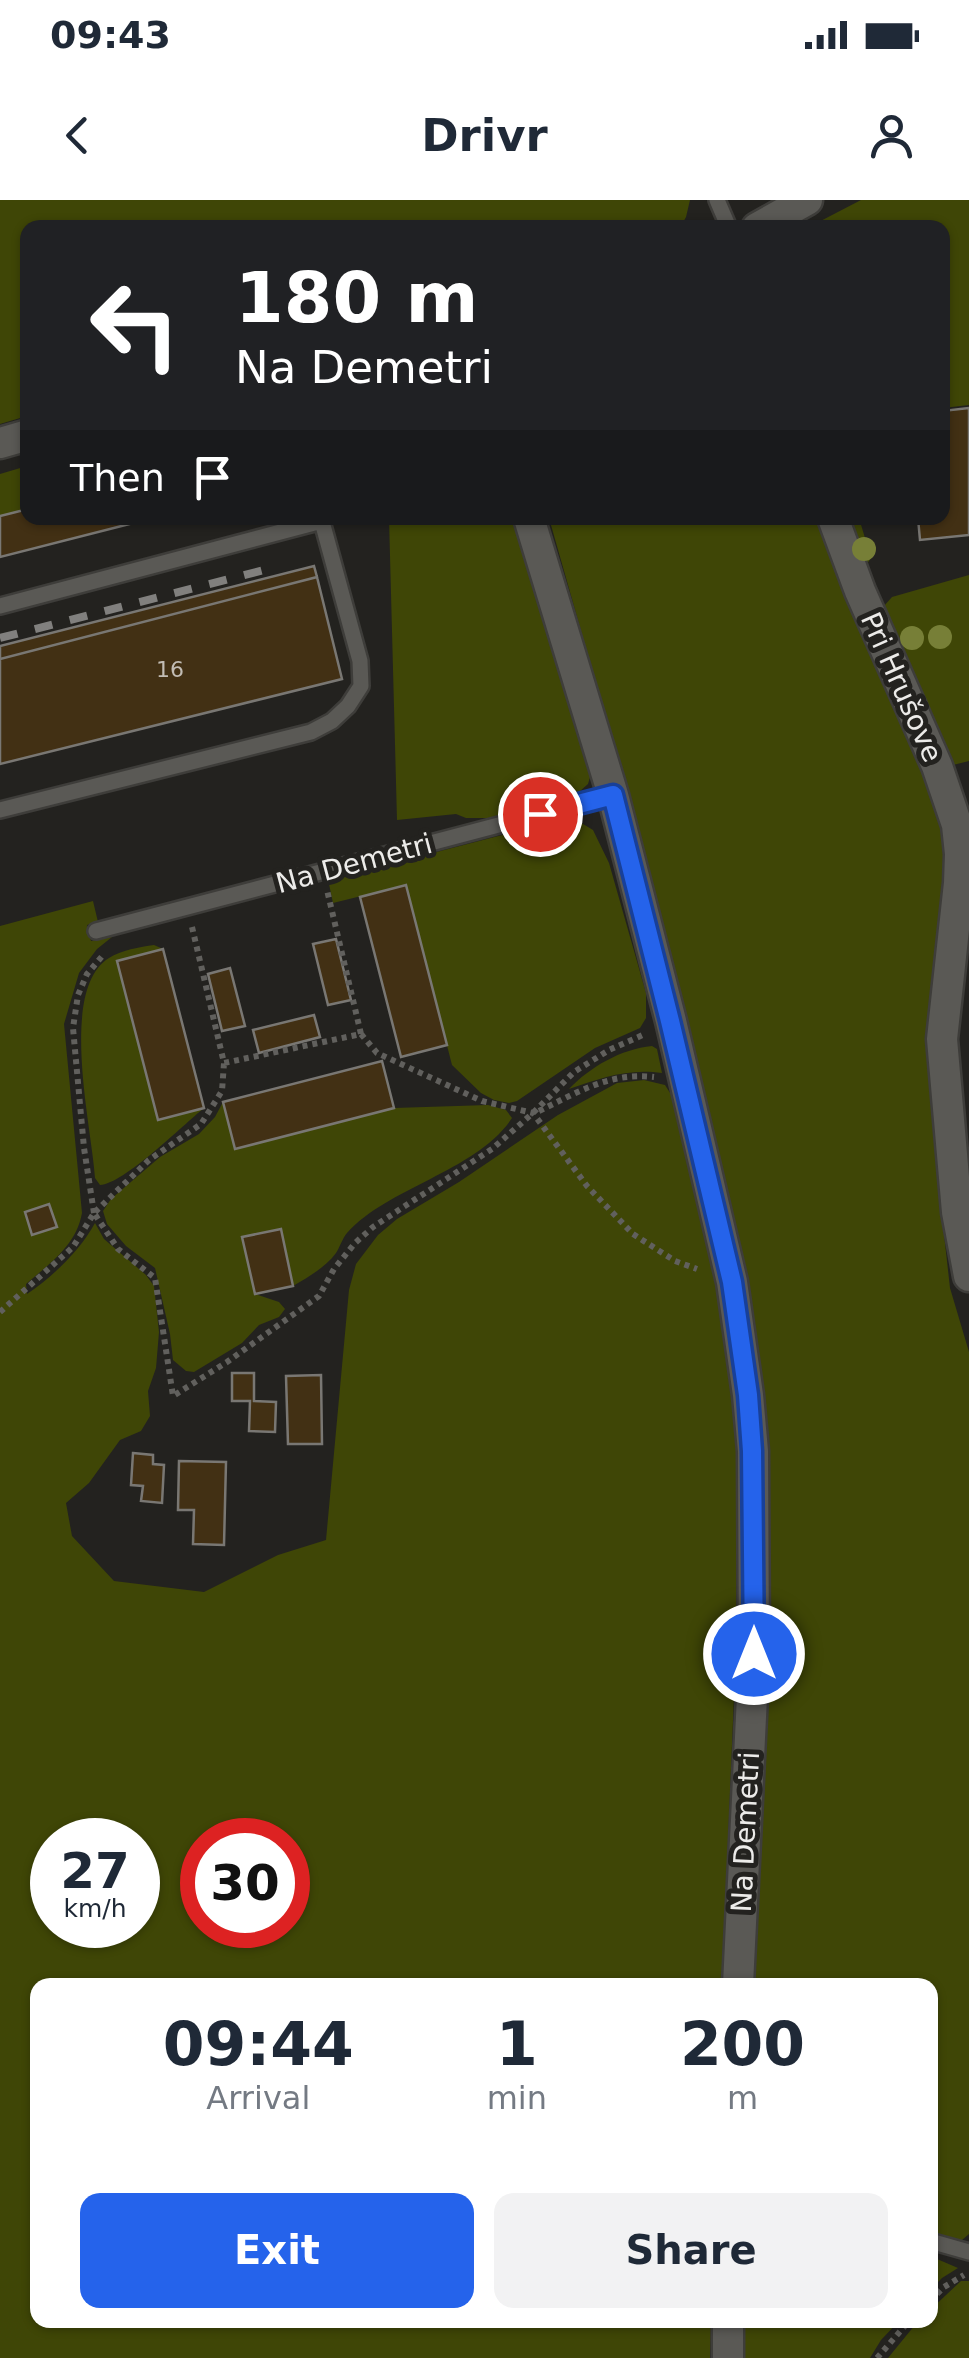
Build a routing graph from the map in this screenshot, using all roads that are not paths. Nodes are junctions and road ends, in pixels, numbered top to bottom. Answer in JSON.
{"nodes":[{"id":1,"x":807,"y":200,"type":"edge"},
{"id":2,"x":771,"y":220,"type":"edge"},
{"id":3,"x":300,"y":525,"type":"edge"},
{"id":4,"x":324,"y":525,"type":"edge"},
{"id":5,"x":530,"y":525,"type":"edge"},
{"id":6,"x":835,"y":525,"type":"edge"},
{"id":7,"x":0,"y":606,"type":"edge"},
{"id":8,"x":613,"y":795,"type":"junction"},
{"id":9,"x":0,"y":810,"type":"edge"},
{"id":10,"x":96,"y":930,"type":"dead end"},
{"id":11,"x":969,"y":1276,"type":"edge"},
{"id":12,"x":738,"y":1978,"type":"edge"},
{"id":13,"x":938,"y":2242,"type":"edge"},
{"id":14,"x":969,"y":2252,"type":"edge"},
{"id":15,"x":728,"y":2328,"type":"edge"},
{"id":16,"x":728,"y":2358,"type":"edge"}],
"edges":[{"from":1,"to":2,"type":"street"},
{"from":3,"to":7,"type":"lane"},
{"from":4,"to":9,"type":"lane"},
{"from":5,"to":8,"type":"street","name":"Na Demetri"},
{"from":6,"to":11,"type":"street","name":"Pri Hrušove"},
{"from":8,"to":10,"type":"lane","name":"Na Demetri"},
{"from":8,"to":12,"type":"street","name":"Na Demetri"},
{"from":13,"to":14,"type":"lane"},
{"from":15,"to":16,"type":"street"}]}
